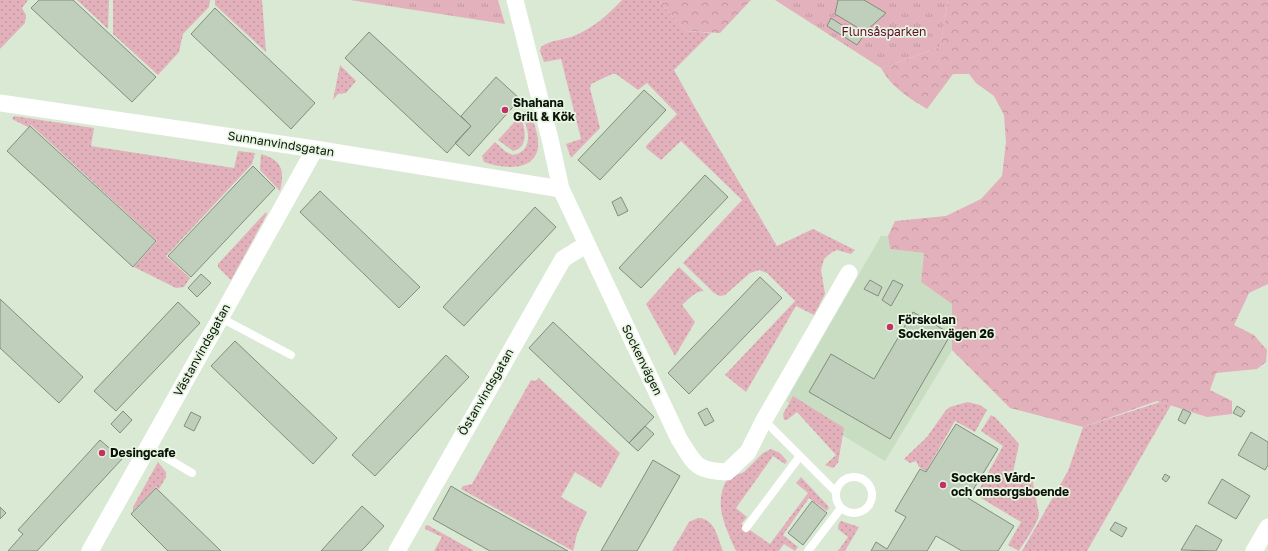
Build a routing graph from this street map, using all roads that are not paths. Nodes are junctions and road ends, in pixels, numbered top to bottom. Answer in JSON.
{"nodes":[{"id":1,"x":515,"y":0,"type":"edge"},
{"id":2,"x":0,"y":103,"type":"edge"},
{"id":3,"x":315,"y":149,"type":"junction"},
{"id":4,"x":561,"y":189,"type":"junction"},
{"id":5,"x":587,"y":244,"type":"junction"},
{"id":6,"x":849,"y":273,"type":"dead end"},
{"id":7,"x":221,"y":318,"type":"junction"},
{"id":8,"x":291,"y":355,"type":"dead end"},
{"id":9,"x":764,"y":420,"type":"junction"},
{"id":10,"x":148,"y":447,"type":"junction"},
{"id":11,"x":800,"y":456,"type":"junction"},
{"id":12,"x":192,"y":473,"type":"dead end"},
{"id":13,"x":836,"y":492,"type":"junction"},
{"id":14,"x":841,"y":508,"type":"junction"},
{"id":15,"x":1268,"y":527,"type":"edge"},
{"id":16,"x":746,"y":528,"type":"dead end"},
{"id":17,"x":90,"y":551,"type":"edge"},
{"id":18,"x":397,"y":551,"type":"edge"},
{"id":19,"x":808,"y":551,"type":"edge"},
{"id":20,"x":1254,"y":551,"type":"edge"}],
"edges":[{"from":1,"to":4,"type":"street","name":"Sockenvägen"},
{"from":2,"to":3,"type":"street","name":"Sunnanvindsgatan"},
{"from":3,"to":4,"type":"street","name":"Sunnanvindsgatan"},
{"from":3,"to":7,"type":"street","name":"Västanvindsgatan"},
{"from":4,"to":5,"type":"street","name":"Sockenvägen"},
{"from":5,"to":9,"type":"street","name":"Sockenvägen"},
{"from":5,"to":18,"type":"street","name":"Östanvindsgatan"},
{"from":6,"to":9,"type":"street","name":"Sockenvägen"},
{"from":7,"to":8,"type":"lane"},
{"from":7,"to":10,"type":"street","name":"Västanvindsgatan"},
{"from":9,"to":11,"type":"lane"},
{"from":10,"to":12,"type":"lane"},
{"from":10,"to":17,"type":"street","name":"Västanvindsgatan"},
{"from":11,"to":13,"type":"lane"},
{"from":11,"to":16,"type":"lane"},
{"from":13,"to":14,"type":"lane"},
{"from":13,"to":14,"type":"lane"},
{"from":14,"to":19,"type":"lane"},
{"from":15,"to":20,"type":"street"}]}
